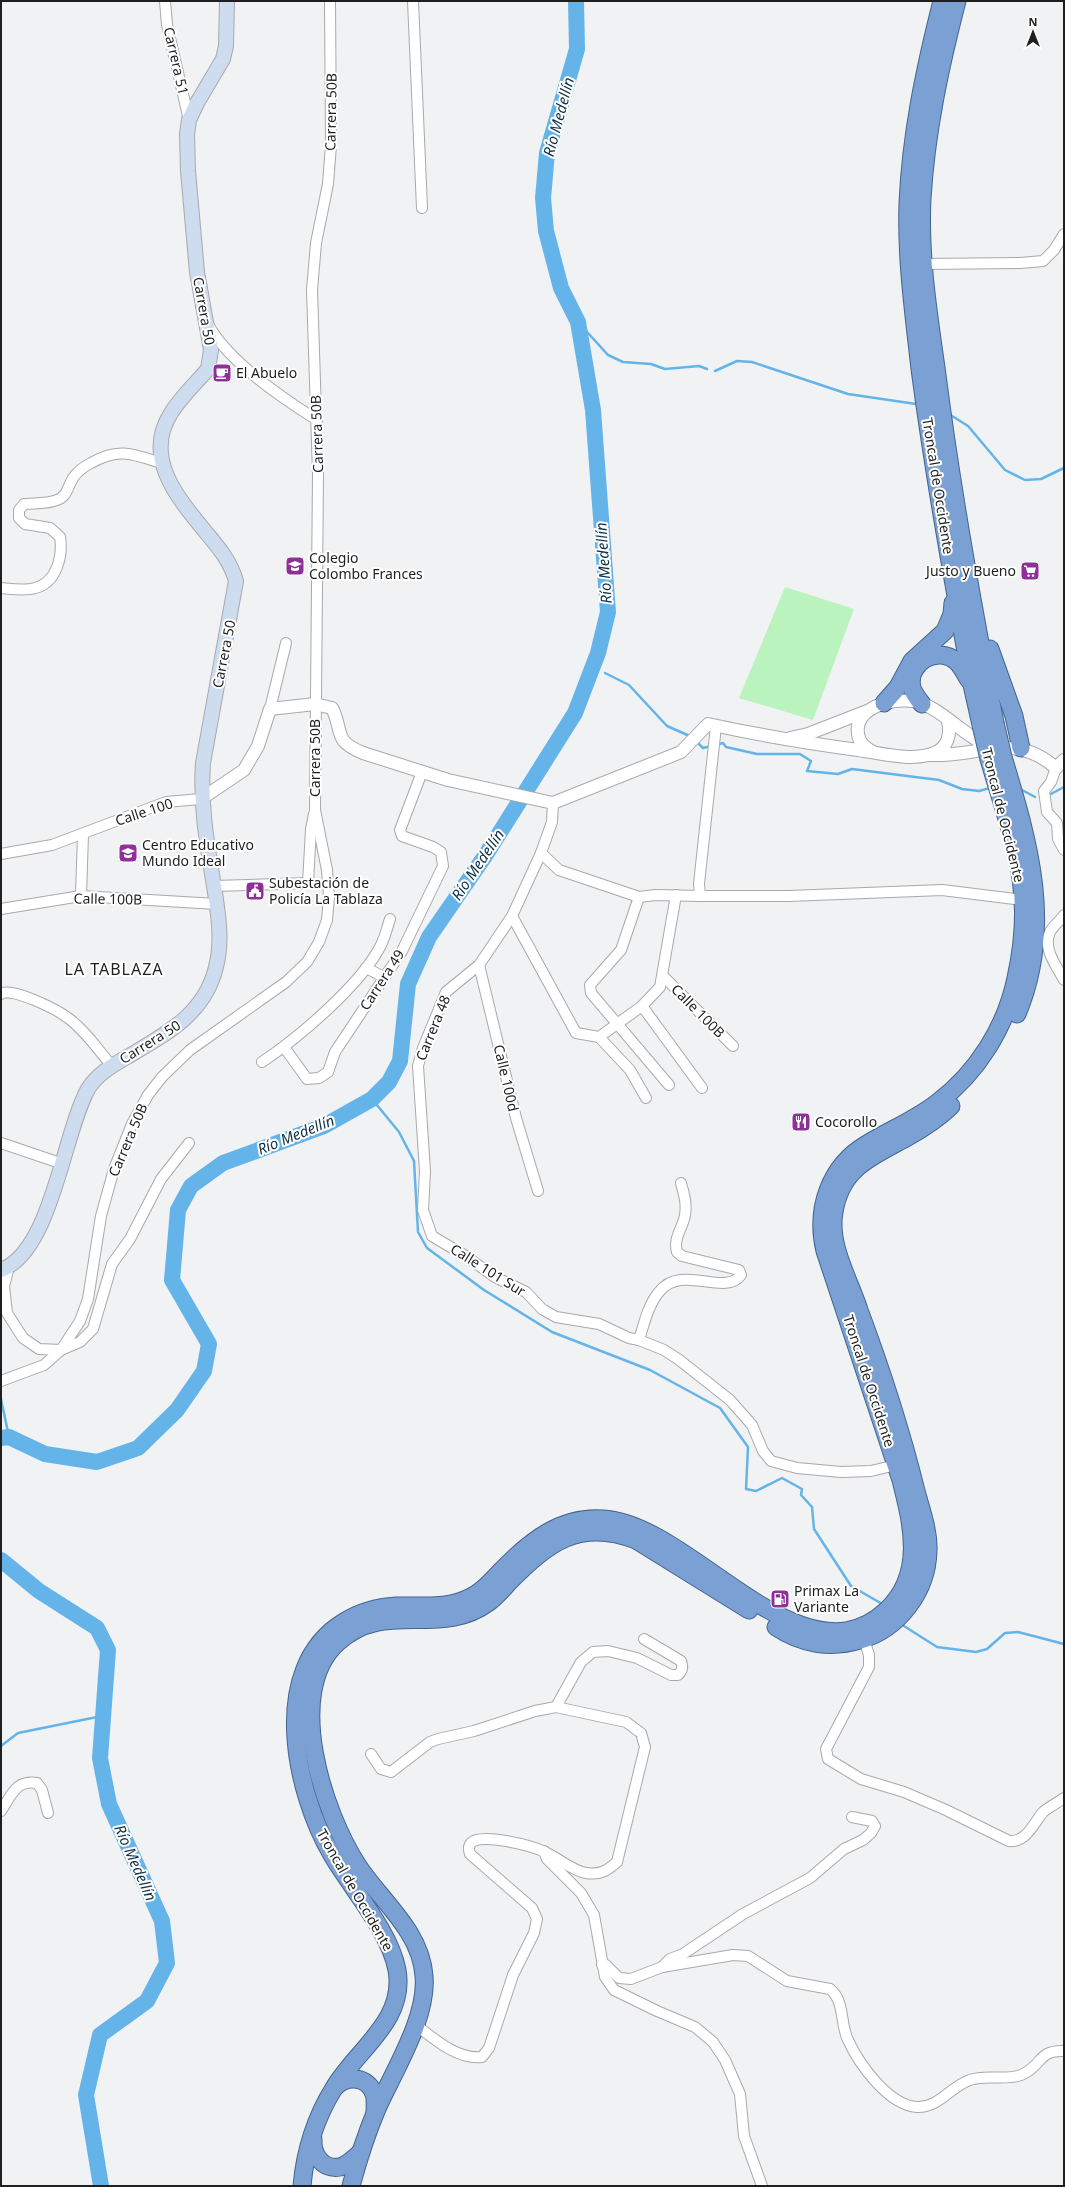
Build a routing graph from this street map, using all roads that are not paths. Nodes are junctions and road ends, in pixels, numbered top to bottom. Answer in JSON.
{"nodes":[{"id":1,"x":166,"y":1,"type":"edge"},
{"id":2,"x":227,"y":1,"type":"edge"},
{"id":3,"x":330,"y":1,"type":"edge"},
{"id":4,"x":413,"y":1,"type":"edge"},
{"id":5,"x":942,"y":1,"type":"edge"},
{"id":6,"x":957,"y":1,"type":"edge"},
{"id":7,"x":189,"y":120,"type":"junction"},
{"id":8,"x":422,"y":208,"type":"dead end"},
{"id":9,"x":1064,"y":234,"type":"edge"},
{"id":10,"x":923,"y":264,"type":"junction"},
{"id":11,"x":206,"y":321,"type":"junction"},
{"id":12,"x":317,"y":420,"type":"junction"},
{"id":13,"x":161,"y":462,"type":"junction"},
{"id":14,"x":958,"y":521,"type":"junction"},
{"id":15,"x":953,"y":579,"type":"junction"},
{"id":16,"x":1,"y":588,"type":"edge"},
{"id":17,"x":286,"y":643,"type":"dead end"},
{"id":18,"x":972,"y":685,"type":"junction"},
{"id":19,"x":884,"y":703,"type":"junction"},
{"id":20,"x":315,"y":704,"type":"junction"},
{"id":21,"x":922,"y":704,"type":"junction"},
{"id":22,"x":270,"y":709,"type":"junction"},
{"id":23,"x":868,"y":711,"type":"junction"},
{"id":24,"x":948,"y":720,"type":"junction"},
{"id":25,"x":988,"y":724,"type":"junction"},
{"id":26,"x":716,"y":731,"type":"junction"},
{"id":27,"x":779,"y":739,"type":"junction"},
{"id":28,"x":1021,"y":748,"type":"junction"},
{"id":29,"x":874,"y":752,"type":"junction"},
{"id":30,"x":924,"y":755,"type":"junction"},
{"id":31,"x":996,"y":755,"type":"junction"},
{"id":32,"x":1060,"y":764,"type":"edge"},
{"id":33,"x":422,"y":772,"type":"junction"},
{"id":34,"x":201,"y":799,"type":"junction"},
{"id":35,"x":553,"y":803,"type":"junction"},
{"id":36,"x":315,"y":810,"type":"junction"},
{"id":37,"x":83,"y":834,"type":"junction"},
{"id":38,"x":1064,"y":850,"type":"edge"},
{"id":39,"x":541,"y":853,"type":"junction"},
{"id":40,"x":1,"y":854,"type":"edge"},
{"id":41,"x":214,"y":886,"type":"junction"},
{"id":42,"x":676,"y":895,"type":"junction"},
{"id":43,"x":81,"y":896,"type":"junction"},
{"id":44,"x":700,"y":896,"type":"junction"},
{"id":45,"x":639,"y":897,"type":"junction"},
{"id":46,"x":1023,"y":900,"type":"junction"},
{"id":47,"x":217,"y":904,"type":"junction"},
{"id":48,"x":1,"y":909,"type":"edge"},
{"id":49,"x":1064,"y":915,"type":"edge"},
{"id":50,"x":512,"y":916,"type":"junction"},
{"id":51,"x":390,"y":919,"type":"dead end"},
{"id":52,"x":479,"y":965,"type":"junction"},
{"id":53,"x":366,"y":968,"type":"junction"},
{"id":54,"x":663,"y":976,"type":"junction"},
{"id":55,"x":384,"y":977,"type":"junction"},
{"id":56,"x":1064,"y":980,"type":"edge"},
{"id":57,"x":1,"y":994,"type":"edge"},
{"id":58,"x":642,"y":1006,"type":"junction"},
{"id":59,"x":619,"y":1023,"type":"junction"},
{"id":60,"x":599,"y":1037,"type":"junction"},
{"id":61,"x":733,"y":1046,"type":"dead end"},
{"id":62,"x":284,"y":1047,"type":"junction"},
{"id":63,"x":262,"y":1062,"type":"dead end"},
{"id":64,"x":112,"y":1066,"type":"junction"},
{"id":65,"x":670,"y":1085,"type":"dead end"},
{"id":66,"x":702,"y":1088,"type":"dead end"},
{"id":67,"x":646,"y":1098,"type":"dead end"},
{"id":68,"x":1,"y":1143,"type":"edge"},
{"id":69,"x":189,"y":1143,"type":"dead end"},
{"id":70,"x":63,"y":1164,"type":"junction"},
{"id":71,"x":681,"y":1183,"type":"dead end"},
{"id":72,"x":538,"y":1191,"type":"dead end"},
{"id":73,"x":432,"y":1236,"type":"joint"},
{"id":74,"x":5,"y":1268,"type":"edge"},
{"id":75,"x":639,"y":1340,"type":"junction"},
{"id":76,"x":61,"y":1350,"type":"junction"},
{"id":77,"x":1,"y":1380,"type":"edge"},
{"id":78,"x":896,"y":1465,"type":"junction"},
{"id":79,"x":644,"y":1639,"type":"dead end"},
{"id":80,"x":864,"y":1639,"type":"junction"},
{"id":81,"x":556,"y":1707,"type":"junction"},
{"id":82,"x":371,"y":1754,"type":"dead end"},
{"id":83,"x":1064,"y":1798,"type":"edge"},
{"id":84,"x":1,"y":1811,"type":"edge"},
{"id":85,"x":48,"y":1813,"type":"dead end"},
{"id":86,"x":852,"y":1817,"type":"dead end"},
{"id":87,"x":544,"y":1851,"type":"junction"},
{"id":88,"x":602,"y":1965,"type":"junction"},
{"id":89,"x":662,"y":1967,"type":"junction"},
{"id":90,"x":416,"y":2025,"type":"junction"},
{"id":91,"x":1064,"y":2051,"type":"edge"},
{"id":92,"x":334,"y":2089,"type":"junction"},
{"id":93,"x":375,"y":2113,"type":"junction"},
{"id":94,"x":314,"y":2131,"type":"junction"},
{"id":95,"x":361,"y":2152,"type":"junction"},
{"id":96,"x":302,"y":2186,"type":"edge"},
{"id":97,"x":351,"y":2186,"type":"edge"},
{"id":98,"x":762,"y":2186,"type":"edge"}],
"edges":[{"from":1,"to":7,"type":"street","name":"Carrera 51"},
{"from":2,"to":7,"type":"main road","name":"Carrera 50"},
{"from":3,"to":12,"type":"street","name":"Carrera 50B"},
{"from":4,"to":8,"type":"street"},
{"from":5,"to":15,"type":"highway","name":"Troncal de Occidente"},
{"from":6,"to":10,"type":"highway","name":"Troncal de Occidente"},
{"from":7,"to":11,"type":"main road","name":"Carrera 50"},
{"from":9,"to":10,"type":"street"},
{"from":10,"to":14,"type":"highway","name":"Troncal de Occidente"},
{"from":11,"to":12,"type":"street"},
{"from":11,"to":13,"type":"main road","name":"Carrera 50"},
{"from":12,"to":20,"type":"street","name":"Carrera 50B"},
{"from":13,"to":16,"type":"street"},
{"from":13,"to":34,"type":"main road","name":"Carrera 50"},
{"from":14,"to":25,"type":"highway","name":"Troncal de Occidente"},
{"from":14,"to":28,"type":"highway"},
{"from":15,"to":18,"type":"highway","name":"Troncal de Occidente"},
{"from":15,"to":19,"type":"highway"},
{"from":17,"to":22,"type":"street","name":"Calle 100"},
{"from":18,"to":21,"type":"highway"},
{"from":18,"to":25,"type":"highway","name":"Troncal de Occidente"},
{"from":19,"to":21,"type":"street"},
{"from":19,"to":23,"type":"street"},
{"from":20,"to":22,"type":"street"},
{"from":20,"to":33,"type":"street"},
{"from":20,"to":36,"type":"street","name":"Carrera 50B"},
{"from":21,"to":24,"type":"street"},
{"from":22,"to":34,"type":"street","name":"Calle 100"},
{"from":23,"to":27,"type":"street"},
{"from":23,"to":29,"type":"street"},
{"from":24,"to":30,"type":"street"},
{"from":24,"to":31,"type":"street"},
{"from":25,"to":31,"type":"highway","name":"Troncal de Occidente","bridge":true},
{"from":26,"to":27,"type":"street"},
{"from":26,"to":35,"type":"street"},
{"from":26,"to":44,"type":"street"},
{"from":27,"to":29,"type":"street"},
{"from":28,"to":31,"type":"street"},
{"from":28,"to":32,"type":"street"},
{"from":29,"to":30,"type":"street"},
{"from":30,"to":31,"type":"street"},
{"from":31,"to":46,"type":"highway","name":"Troncal de Occidente"},
{"from":31,"to":80,"type":"highway","name":"Troncal de Occidente"},
{"from":32,"to":38,"type":"street"},
{"from":33,"to":35,"type":"street"},
{"from":33,"to":55,"type":"street","name":"Carrera 49"},
{"from":34,"to":37,"type":"street","name":"Calle 100"},
{"from":34,"to":41,"type":"main road","name":"Carrera 50"},
{"from":35,"to":39,"type":"street","name":"Carrera 48"},
{"from":36,"to":41,"type":"street"},
{"from":36,"to":76,"type":"street","name":"Carrera 50B"},
{"from":37,"to":40,"type":"street","name":"Calle 100"},
{"from":37,"to":43,"type":"street"},
{"from":39,"to":45,"type":"street"},
{"from":39,"to":50,"type":"street","name":"Carrera 48"},
{"from":41,"to":47,"type":"main road","name":"Carrera 50"},
{"from":42,"to":44,"type":"street"},
{"from":42,"to":45,"type":"street"},
{"from":42,"to":54,"type":"street"},
{"from":43,"to":47,"type":"street","name":"Calle 100B"},
{"from":43,"to":48,"type":"street","name":"Calle 100B"},
{"from":44,"to":46,"type":"street"},
{"from":45,"to":59,"type":"street"},
{"from":46,"to":78,"type":"highway","name":"Troncal de Occidente"},
{"from":47,"to":64,"type":"main road","name":"Carrera 50"},
{"from":49,"to":56,"type":"street"},
{"from":50,"to":52,"type":"street","name":"Carrera 48"},
{"from":50,"to":60,"type":"street"},
{"from":51,"to":53,"type":"street","name":"Carrera 49"},
{"from":52,"to":72,"type":"street","name":"Calle 100d"},
{"from":52,"to":73,"type":"street","name":"Carrera 48"},
{"from":53,"to":55,"type":"street"},
{"from":53,"to":62,"type":"street","name":"Carrera 49"},
{"from":54,"to":58,"type":"street"},
{"from":54,"to":61,"type":"street","name":"Calle 100B"},
{"from":55,"to":62,"type":"street","name":"Carrera 49"},
{"from":57,"to":64,"type":"street"},
{"from":58,"to":59,"type":"street"},
{"from":58,"to":66,"type":"street"},
{"from":59,"to":60,"type":"street"},
{"from":59,"to":65,"type":"street"},
{"from":60,"to":67,"type":"street"},
{"from":62,"to":63,"type":"street","name":"Carrera 49"},
{"from":64,"to":70,"type":"main road","name":"Carrera 50"},
{"from":68,"to":70,"type":"street"},
{"from":69,"to":76,"type":"street"},
{"from":70,"to":74,"type":"main road","name":"Carrera 50"},
{"from":71,"to":75,"type":"street"},
{"from":73,"to":75,"type":"street","name":"Calle 101 Sur"},
{"from":74,"to":76,"type":"street"},
{"from":75,"to":78,"type":"street"},
{"from":76,"to":77,"type":"street","name":"Carrera 50B"},
{"from":78,"to":92,"type":"highway","name":"Troncal de Occidente"},
{"from":79,"to":81,"type":"street"},
{"from":80,"to":83,"type":"street"},
{"from":80,"to":90,"type":"highway","name":"Troncal de Occidente"},
{"from":81,"to":82,"type":"street"},
{"from":81,"to":87,"type":"street"},
{"from":84,"to":85,"type":"street"},
{"from":86,"to":89,"type":"street"},
{"from":87,"to":88,"type":"street"},
{"from":87,"to":90,"type":"street"},
{"from":88,"to":89,"type":"street"},
{"from":88,"to":98,"type":"street"},
{"from":89,"to":91,"type":"street"},
{"from":90,"to":93,"type":"highway","name":"Troncal de Occidente"},
{"from":92,"to":93,"type":"highway"},
{"from":92,"to":94,"type":"highway","name":"Troncal de Occidente"},
{"from":93,"to":95,"type":"highway","name":"Troncal de Occidente"},
{"from":94,"to":95,"type":"highway"},
{"from":94,"to":96,"type":"highway","name":"Troncal de Occidente"},
{"from":95,"to":97,"type":"highway","name":"Troncal de Occidente"}]}
